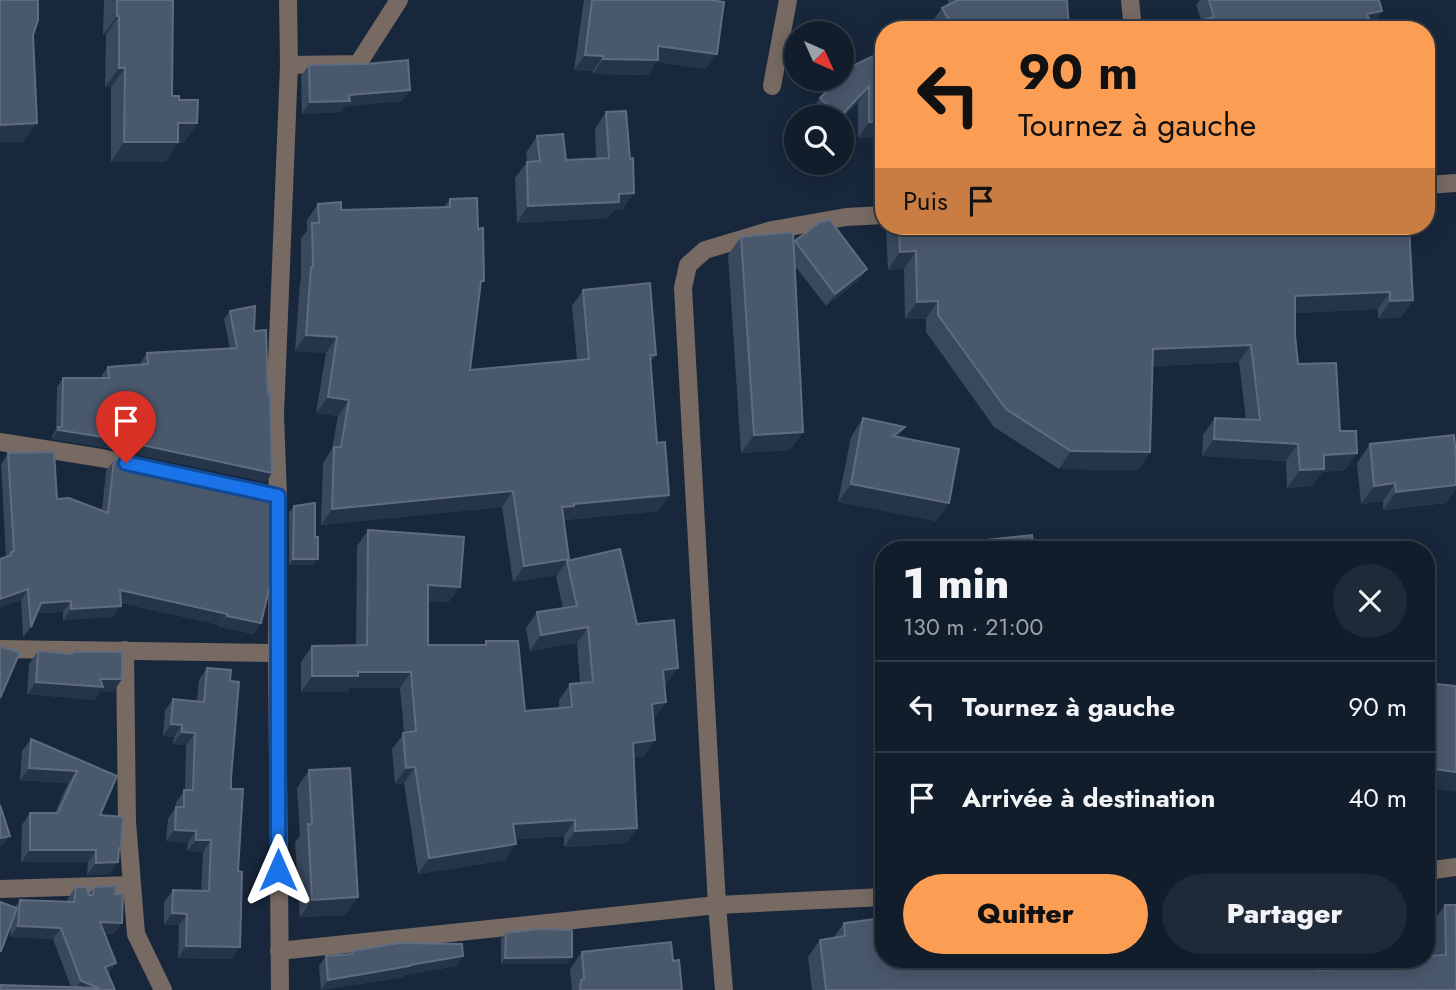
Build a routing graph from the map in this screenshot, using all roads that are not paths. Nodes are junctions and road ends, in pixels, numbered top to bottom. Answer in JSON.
{"nodes":[{"id":1,"x":288,"y":0,"type":"edge"},
{"id":2,"x":400,"y":0,"type":"edge"},
{"id":3,"x":788,"y":0,"type":"edge"},
{"id":4,"x":1130,"y":0,"type":"edge"},
{"id":5,"x":1132,"y":21,"type":"edge"},
{"id":6,"x":289,"y":65,"type":"junction"},
{"id":7,"x":772,"y":86,"type":"dead end"},
{"id":8,"x":1456,"y":183,"type":"edge"},
{"id":9,"x":1435,"y":184,"type":"edge"},
{"id":10,"x":875,"y":215,"type":"edge"},
{"id":11,"x":0,"y":442,"type":"edge"},
{"id":12,"x":155,"y":470,"type":"edge"},
{"id":13,"x":0,"y":649,"type":"edge"},
{"id":14,"x":125,"y":650,"type":"junction"},
{"id":15,"x":277,"y":653,"type":"junction"},
{"id":16,"x":1456,"y":867,"type":"edge"},
{"id":17,"x":1435,"y":870,"type":"edge"},
{"id":18,"x":132,"y":885,"type":"junction"},
{"id":19,"x":0,"y":889,"type":"edge"},
{"id":20,"x":875,"y":897,"type":"edge"},
{"id":21,"x":717,"y":905,"type":"junction"},
{"id":22,"x":279,"y":951,"type":"junction"},
{"id":23,"x":163,"y":990,"type":"edge"},
{"id":24,"x":280,"y":990,"type":"edge"},
{"id":25,"x":724,"y":990,"type":"edge"}],
"edges":[{"from":1,"to":6,"type":"street"},
{"from":2,"to":6,"type":"street"},
{"from":3,"to":7,"type":"street"},
{"from":4,"to":5,"type":"street"},
{"from":6,"to":15,"type":"street"},
{"from":8,"to":9,"type":"street"},
{"from":10,"to":21,"type":"street"},
{"from":11,"to":12,"type":"street"},
{"from":13,"to":14,"type":"street"},
{"from":14,"to":15,"type":"street"},
{"from":14,"to":18,"type":"street"},
{"from":15,"to":22,"type":"street"},
{"from":16,"to":17,"type":"street"},
{"from":18,"to":19,"type":"street"},
{"from":18,"to":23,"type":"street"},
{"from":20,"to":21,"type":"street"},
{"from":21,"to":22,"type":"street"},
{"from":21,"to":25,"type":"street"},
{"from":22,"to":24,"type":"street"}]}
